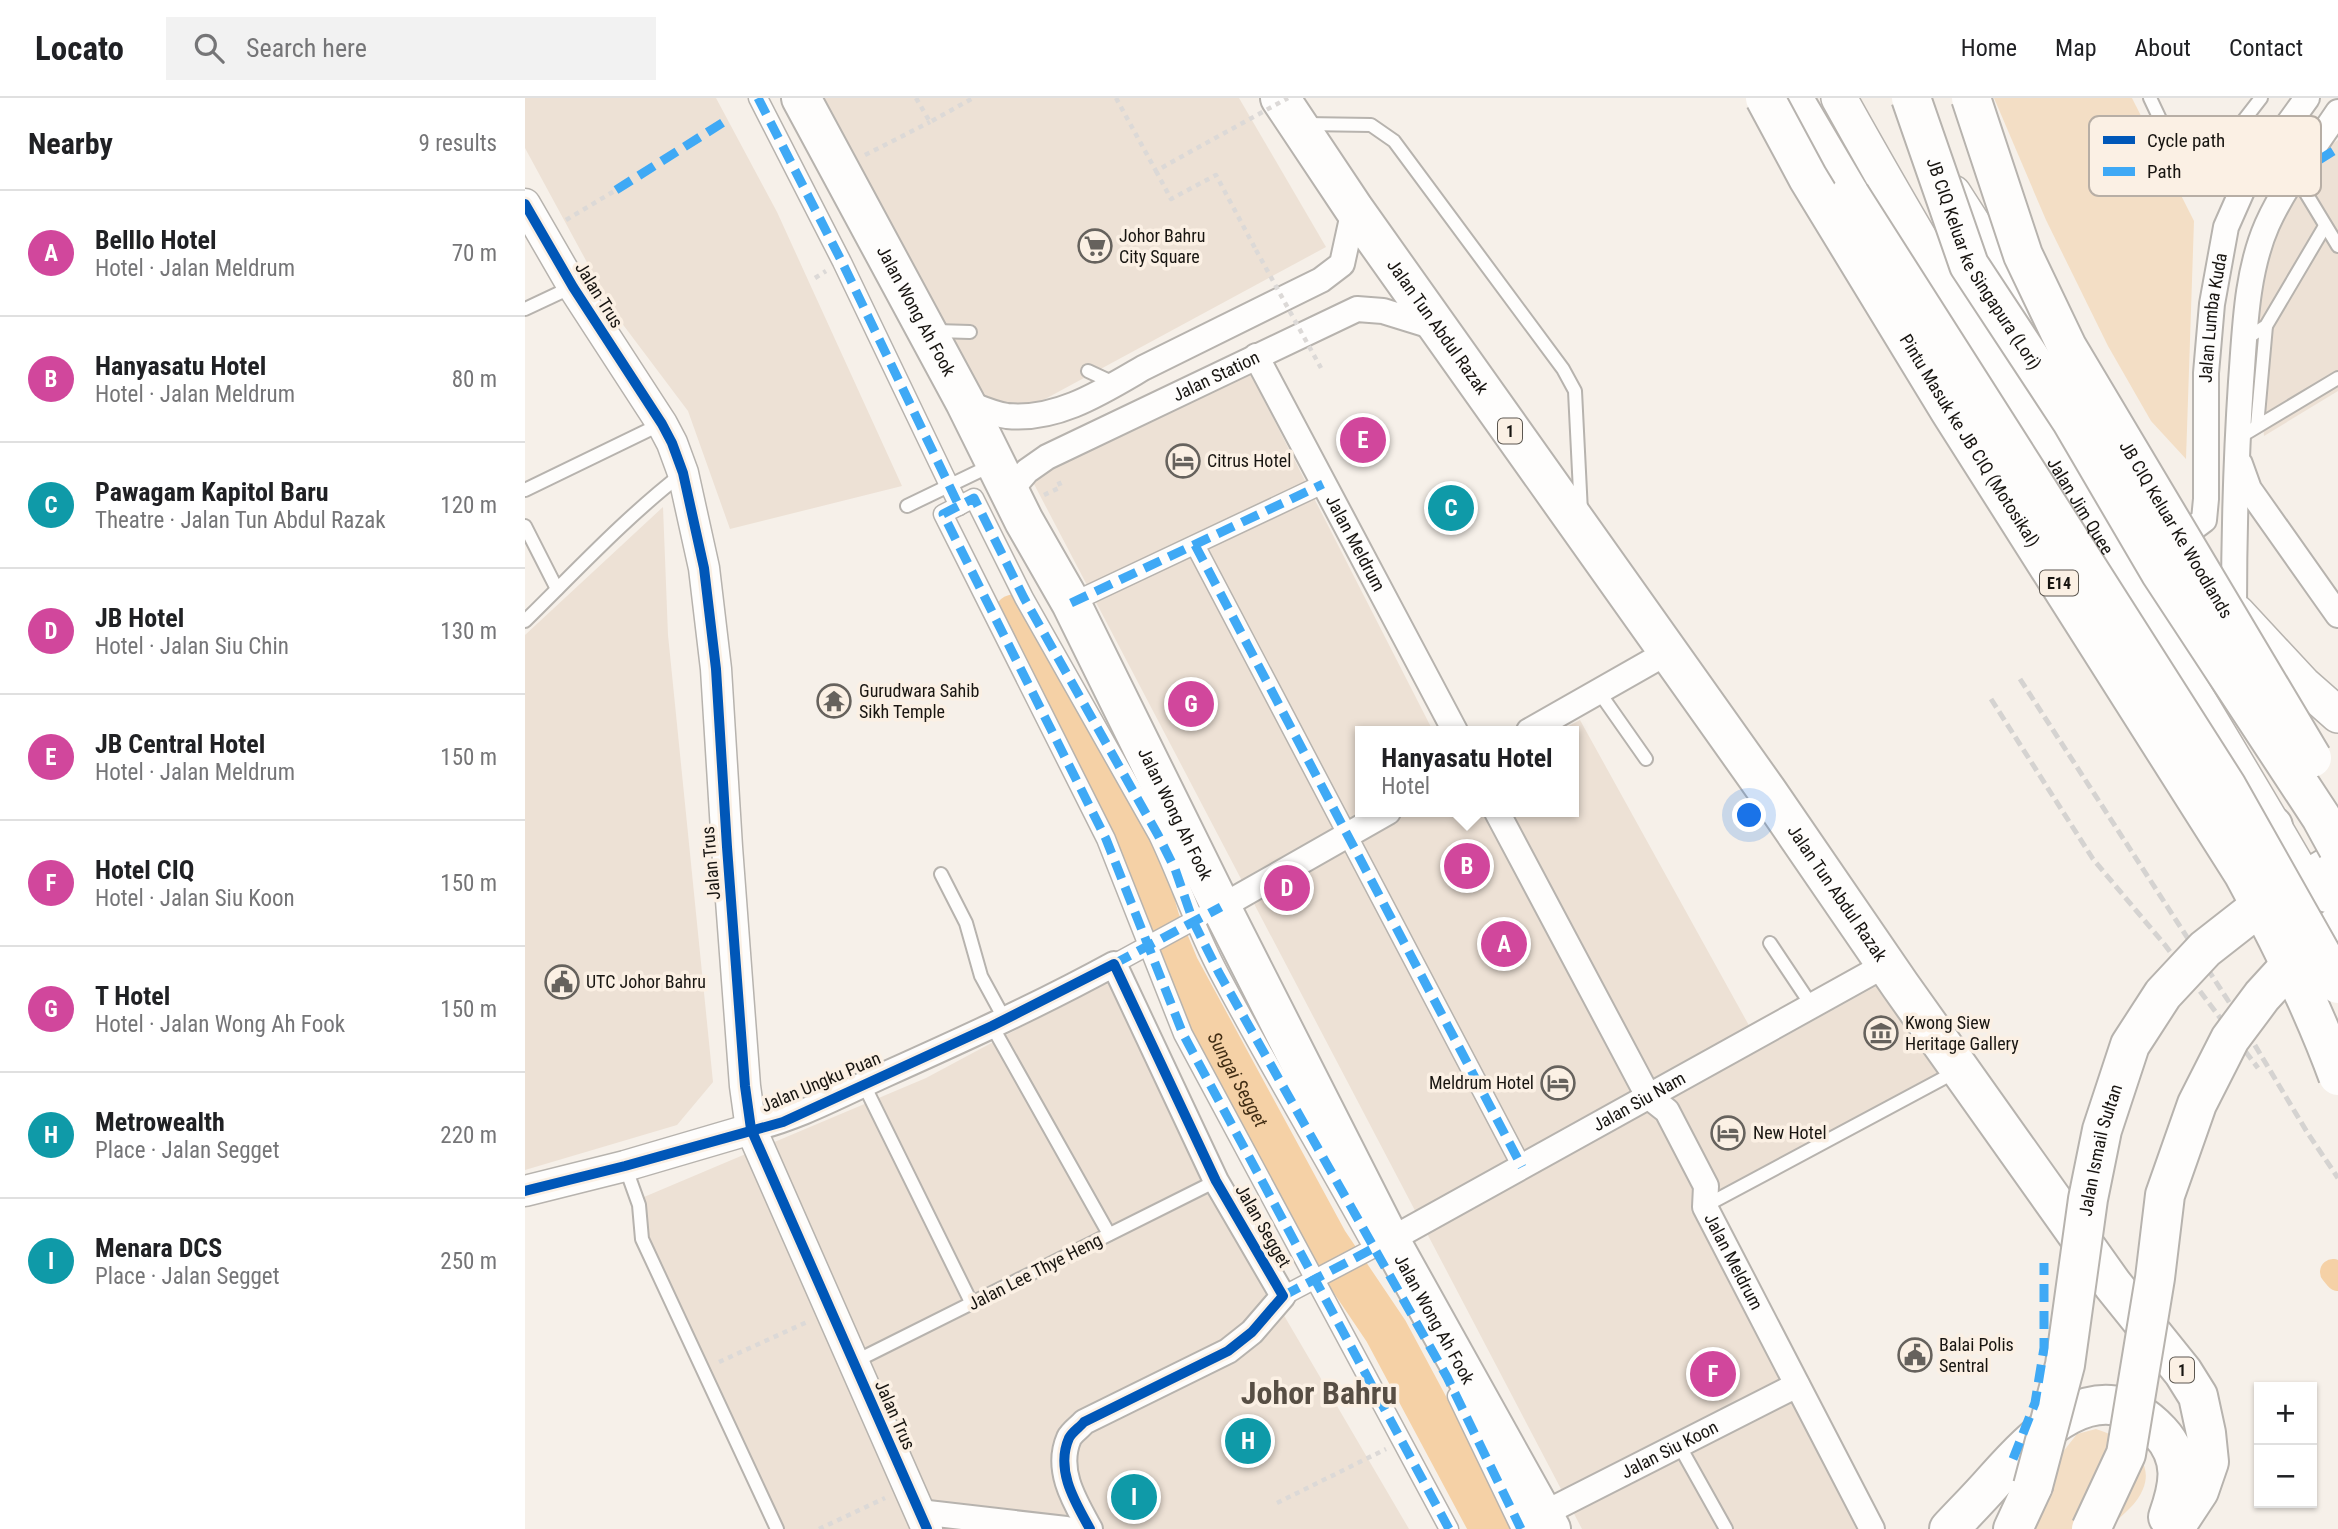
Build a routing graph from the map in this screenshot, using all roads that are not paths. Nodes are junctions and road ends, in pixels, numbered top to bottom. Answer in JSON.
{"nodes":[{"id":1,"x":758,"y":98,"type":"edge"},
{"id":2,"x":1765,"y":98,"type":"edge"},
{"id":3,"x":1793,"y":98,"type":"edge"},
{"id":4,"x":1811,"y":98,"type":"edge"},
{"id":5,"x":1839,"y":98,"type":"edge"},
{"id":6,"x":1901,"y":98,"type":"edge"},
{"id":7,"x":1911,"y":98,"type":"edge"},
{"id":8,"x":1948,"y":98,"type":"edge"},
{"id":9,"x":1971,"y":98,"type":"edge"},
{"id":10,"x":2150,"y":98,"type":"edge"},
{"id":11,"x":2261,"y":98,"type":"edge"},
{"id":12,"x":2307,"y":98,"type":"edge"},
{"id":13,"x":807,"y":104,"type":"edge"},
{"id":14,"x":1289,"y":107,"type":"edge"},
{"id":15,"x":2338,"y":112,"type":"edge"},
{"id":16,"x":2158,"y":116,"type":"edge"},
{"id":17,"x":2247,"y":116,"type":"edge"},
{"id":18,"x":2294,"y":116,"type":"edge"},
{"id":19,"x":2321,"y":137,"type":"edge"},
{"id":20,"x":1850,"y":195,"type":"junction"},
{"id":21,"x":2240,"y":196,"type":"edge"},
{"id":22,"x":2283,"y":196,"type":"edge"},
{"id":23,"x":2307,"y":196,"type":"edge"},
{"id":24,"x":525,"y":204,"type":"edge"},
{"id":25,"x":1354,"y":209,"type":"junction"},
{"id":26,"x":2325,"y":226,"type":"junction"},
{"id":27,"x":2338,"y":246,"type":"edge"},
{"id":28,"x":573,"y":287,"type":"junction"},
{"id":29,"x":525,"y":309,"type":"edge"},
{"id":30,"x":2266,"y":326,"type":"junction"},
{"id":31,"x":1438,"y":328,"type":"junction"},
{"id":32,"x":927,"y":330,"type":"junction"},
{"id":33,"x":970,"y":332,"type":"dead end"},
{"id":34,"x":2244,"y":340,"type":"junction"},
{"id":35,"x":1256,"y":356,"type":"junction"},
{"id":36,"x":1088,"y":371,"type":"dead end"},
{"id":37,"x":2338,"y":378,"type":"edge"},
{"id":38,"x":1116,"y":384,"type":"junction"},
{"id":39,"x":965,"y":402,"type":"junction"},
{"id":40,"x":2076,"y":405,"type":"junction"},
{"id":41,"x":2029,"y":421,"type":"junction"},
{"id":42,"x":662,"y":424,"type":"junction"},
{"id":43,"x":2244,"y":439,"type":"junction"},
{"id":44,"x":683,"y":473,"type":"junction"},
{"id":45,"x":1002,"y":477,"type":"junction"},
{"id":46,"x":1324,"y":484,"type":"junction"},
{"id":47,"x":949,"y":486,"type":"junction"},
{"id":48,"x":525,"y":490,"type":"edge"},
{"id":49,"x":907,"y":506,"type":"dead end"},
{"id":50,"x":959,"y":506,"type":"junction"},
{"id":51,"x":525,"y":526,"type":"edge"},
{"id":52,"x":2168,"y":528,"type":"junction"},
{"id":53,"x":1582,"y":532,"type":"junction"},
{"id":54,"x":1195,"y":545,"type":"junction"},
{"id":55,"x":557,"y":589,"type":"junction"},
{"id":56,"x":1071,"y":603,"type":"junction"},
{"id":57,"x":2234,"y":610,"type":"junction"},
{"id":58,"x":2338,"y":615,"type":"edge"},
{"id":59,"x":525,"y":621,"type":"edge"},
{"id":60,"x":1668,"y":652,"type":"junction"},
{"id":61,"x":2303,"y":684,"type":"junction"},
{"id":62,"x":1598,"y":692,"type":"junction"},
{"id":63,"x":2338,"y":715,"type":"edge"},
{"id":64,"x":1452,"y":726,"type":"edge"},
{"id":65,"x":1538,"y":726,"type":"edge"},
{"id":66,"x":2217,"y":729,"type":"junction"},
{"id":67,"x":1646,"y":759,"type":"dead end"},
{"id":68,"x":2338,"y":798,"type":"edge"},
{"id":69,"x":1379,"y":817,"type":"edge"},
{"id":70,"x":1500,"y":817,"type":"edge"},
{"id":71,"x":2273,"y":826,"type":"junction"},
{"id":72,"x":1348,"y":835,"type":"junction"},
{"id":73,"x":2338,"y":848,"type":"edge"},
{"id":74,"x":2338,"y":862,"type":"edge"},
{"id":75,"x":941,"y":874,"type":"dead end"},
{"id":76,"x":2322,"y":890,"type":"edge"},
{"id":77,"x":2257,"y":908,"type":"junction"},
{"id":78,"x":1201,"y":917,"type":"junction"},
{"id":79,"x":2338,"y":925,"type":"edge"},
{"id":80,"x":1770,"y":943,"type":"dead end"},
{"id":81,"x":1148,"y":945,"type":"junction"},
{"id":82,"x":1114,"y":964,"type":"junction"},
{"id":83,"x":1887,"y":964,"type":"junction"},
{"id":84,"x":2338,"y":984,"type":"edge"},
{"id":85,"x":1812,"y":1006,"type":"junction"},
{"id":86,"x":999,"y":1023,"type":"junction"},
{"id":87,"x":1961,"y":1069,"type":"junction"},
{"id":88,"x":2338,"y":1076,"type":"edge"},
{"id":89,"x":864,"y":1084,"type":"junction"},
{"id":90,"x":1648,"y":1096,"type":"junction"},
{"id":91,"x":751,"y":1129,"type":"junction"},
{"id":92,"x":625,"y":1166,"type":"junction"},
{"id":93,"x":1523,"y":1167,"type":"junction"},
{"id":94,"x":1216,"y":1181,"type":"junction"},
{"id":95,"x":525,"y":1191,"type":"edge"},
{"id":96,"x":1705,"y":1207,"type":"junction"},
{"id":97,"x":1109,"y":1234,"type":"junction"},
{"id":98,"x":1375,"y":1248,"type":"junction"},
{"id":99,"x":1319,"y":1278,"type":"junction"},
{"id":100,"x":1283,"y":1296,"type":"junction"},
{"id":101,"x":972,"y":1304,"type":"junction"},
{"id":102,"x":853,"y":1363,"type":"junction"},
{"id":103,"x":1797,"y":1385,"type":"junction"},
{"id":104,"x":1679,"y":1445,"type":"junction"},
{"id":105,"x":918,"y":1509,"type":"edge"},
{"id":106,"x":1538,"y":1524,"type":"edge"},
{"id":107,"x":777,"y":1529,"type":"edge"},
{"id":108,"x":1066,"y":1529,"type":"edge"},
{"id":109,"x":1090,"y":1529,"type":"edge"},
{"id":110,"x":1449,"y":1529,"type":"edge"},
{"id":111,"x":1726,"y":1529,"type":"edge"},
{"id":112,"x":1872,"y":1529,"type":"edge"},
{"id":113,"x":1949,"y":1529,"type":"edge"},
{"id":114,"x":2013,"y":1529,"type":"edge"},
{"id":115,"x":2091,"y":1529,"type":"edge"},
{"id":116,"x":2164,"y":1529,"type":"edge"},
{"id":117,"x":2174,"y":1529,"type":"edge"}],
"edges":[{"from":1,"to":47,"type":"street"},
{"from":2,"to":88,"type":"main road","name":"Pintu Masuk ke JB CIQ (Motosikal)","number":"E14","bridge":true},
{"from":3,"to":20,"type":"main road","number":"E14"},
{"from":4,"to":20,"type":"main road","number":"E14"},
{"from":5,"to":41,"type":"main road","name":"Jalan Jim Quee"},
{"from":6,"to":40,"type":"main road"},
{"from":7,"to":40,"type":"main road","name":"JB CIQ Keluar ke Singapura (Lori)","bridge":true},
{"from":8,"to":40,"type":"main road","bridge":true},
{"from":9,"to":68,"type":"main road","name":"JB CIQ Keluar Ke Woodlands","bridge":true},
{"from":10,"to":16,"type":"lane"},
{"from":11,"to":17,"type":"lane"},
{"from":12,"to":18,"type":"street","name":"Jalan Lumba Kuda"},
{"from":13,"to":32,"type":"main road","name":"Jalan Wong Ah Fook"},
{"from":14,"to":25,"type":"main road","name":"Jalan Tun Abdul Razak","number":"1"},
{"from":14,"to":53,"type":"lane"},
{"from":15,"to":19,"type":"street","name":"Jalan Lumba Kuda"},
{"from":20,"to":84,"type":"main road","number":"E14","bridge":true},
{"from":21,"to":52,"type":"street","name":"Jalan Lumba Kuda"},
{"from":22,"to":34,"type":"street","name":"Jalan Lumba Kuda"},
{"from":23,"to":26,"type":"lane"},
{"from":24,"to":28,"type":"street","name":"Jalan Trus"},
{"from":25,"to":31,"type":"main road","name":"Jalan Tun Abdul Razak","number":"1"},
{"from":25,"to":38,"type":"street"},
{"from":26,"to":27,"type":"lane"},
{"from":26,"to":30,"type":"lane"},
{"from":28,"to":29,"type":"lane"},
{"from":28,"to":42,"type":"street","name":"Jalan Trus"},
{"from":30,"to":34,"type":"lane"},
{"from":30,"to":43,"type":"lane"},
{"from":31,"to":35,"type":"street","name":"Jalan Station"},
{"from":31,"to":53,"type":"main road","name":"Jalan Tun Abdul Razak","number":"1"},
{"from":32,"to":33,"type":"lane"},
{"from":32,"to":39,"type":"main road","name":"Jalan Wong Ah Fook"},
{"from":34,"to":43,"type":"street","name":"Jalan Lumba Kuda"},
{"from":35,"to":45,"type":"street","name":"Jalan Station"},
{"from":35,"to":46,"type":"street","name":"Jalan Meldrum"},
{"from":36,"to":38,"type":"lane"},
{"from":37,"to":43,"type":"lane"},
{"from":38,"to":39,"type":"street"},
{"from":39,"to":45,"type":"main road","name":"Jalan Wong Ah Fook"},
{"from":40,"to":41,"type":"main road"},
{"from":40,"to":52,"type":"main road"},
{"from":40,"to":73,"type":"main road","bridge":true},
{"from":41,"to":66,"type":"main road","name":"Jalan Jim Quee"},
{"from":42,"to":44,"type":"street","name":"Jalan Trus"},
{"from":42,"to":48,"type":"lane"},
{"from":43,"to":57,"type":"street","name":"Jalan Lumba Kuda"},
{"from":43,"to":58,"type":"street","name":"Jalan Lumba Kuda"},
{"from":44,"to":55,"type":"lane"},
{"from":44,"to":91,"type":"street","name":"Jalan Trus"},
{"from":45,"to":47,"type":"lane"},
{"from":45,"to":56,"type":"main road","name":"Jalan Wong Ah Fook"},
{"from":46,"to":54,"type":"street"},
{"from":46,"to":64,"type":"street","name":"Jalan Meldrum"},
{"from":47,"to":49,"type":"lane"},
{"from":47,"to":50,"type":"street"},
{"from":50,"to":78,"type":"street"},
{"from":50,"to":81,"type":"street"},
{"from":51,"to":55,"type":"lane"},
{"from":52,"to":57,"type":"main road"},
{"from":53,"to":60,"type":"main road","name":"Jalan Tun Abdul Razak","number":"1"},
{"from":54,"to":56,"type":"street"},
{"from":54,"to":72,"type":"street"},
{"from":55,"to":59,"type":"lane"},
{"from":56,"to":78,"type":"main road","name":"Jalan Wong Ah Fook"},
{"from":57,"to":61,"type":"main road"},
{"from":60,"to":62,"type":"street"},
{"from":60,"to":83,"type":"main road","name":"Jalan Tun Abdul Razak","number":"1"},
{"from":61,"to":63,"type":"main road"},
{"from":61,"to":66,"type":"main road"},
{"from":62,"to":65,"type":"street"},
{"from":62,"to":67,"type":"lane"},
{"from":66,"to":71,"type":"main road","name":"Jalan Jim Quee"},
{"from":69,"to":72,"type":"street"},
{"from":70,"to":90,"type":"street","name":"Jalan Meldrum"},
{"from":71,"to":76,"type":"main road","name":"Jalan Jim Quee"},
{"from":71,"to":77,"type":"main road"},
{"from":72,"to":78,"type":"street"},
{"from":72,"to":93,"type":"street"},
{"from":74,"to":76,"type":"main road","name":"Jalan Ismail Sultan"},
{"from":75,"to":86,"type":"lane"},
{"from":76,"to":77,"type":"main road","name":"Jalan Ismail Sultan"},
{"from":77,"to":114,"type":"main road","name":"Jalan Ismail Sultan","bridge":true},
{"from":78,"to":81,"type":"street","name":"Jalan Ungku Puan"},
{"from":78,"to":98,"type":"main road","name":"Jalan Wong Ah Fook"},
{"from":79,"to":115,"type":"main road","bridge":true},
{"from":80,"to":85,"type":"lane"},
{"from":81,"to":82,"type":"street","name":"Jalan Ungku Puan"},
{"from":81,"to":99,"type":"street"},
{"from":82,"to":86,"type":"street","name":"Jalan Ungku Puan"},
{"from":82,"to":94,"type":"street","name":"Jalan Segget"},
{"from":83,"to":85,"type":"street","name":"Jalan Siu Nam"},
{"from":83,"to":87,"type":"main road","name":"Jalan Tun Abdul Razak","number":"1"},
{"from":85,"to":90,"type":"street","name":"Jalan Siu Nam"},
{"from":86,"to":89,"type":"street","name":"Jalan Ungku Puan"},
{"from":86,"to":97,"type":"lane"},
{"from":87,"to":96,"type":"lane"},
{"from":87,"to":117,"type":"main road","name":"Jalan Tun Abdul Razak","number":"1"},
{"from":89,"to":91,"type":"street","name":"Jalan Ungku Puan"},
{"from":89,"to":101,"type":"lane"},
{"from":90,"to":93,"type":"street","name":"Jalan Siu Nam"},
{"from":90,"to":96,"type":"street","name":"Jalan Meldrum"},
{"from":91,"to":92,"type":"street","name":"Jalan Ungku Puan"},
{"from":91,"to":102,"type":"street","name":"Jalan Trus"},
{"from":92,"to":95,"type":"street","name":"Jalan Ungku Puan"},
{"from":92,"to":107,"type":"lane"},
{"from":93,"to":98,"type":"street","name":"Jalan Siu Nam"},
{"from":94,"to":97,"type":"lane","name":"Jalan Lee Thye Heng"},
{"from":94,"to":100,"type":"street","name":"Jalan Segget"},
{"from":96,"to":103,"type":"street","name":"Jalan Meldrum"},
{"from":97,"to":101,"type":"lane","name":"Jalan Lee Thye Heng"},
{"from":98,"to":99,"type":"street"},
{"from":98,"to":106,"type":"main road","name":"Jalan Wong Ah Fook"},
{"from":99,"to":100,"type":"street"},
{"from":99,"to":110,"type":"street"},
{"from":100,"to":109,"type":"street","name":"Jalan Segget"},
{"from":101,"to":102,"type":"lane","name":"Jalan Lee Thye Heng"},
{"from":102,"to":105,"type":"street","name":"Jalan Trus"},
{"from":103,"to":104,"type":"street","name":"Jalan Siu Koon"},
{"from":103,"to":112,"type":"street","name":"Jalan Meldrum"},
{"from":104,"to":106,"type":"street","name":"Jalan Siu Koon"},
{"from":104,"to":111,"type":"lane"},
{"from":105,"to":108,"type":"street"},
{"from":113,"to":116,"type":"main road"}]}
